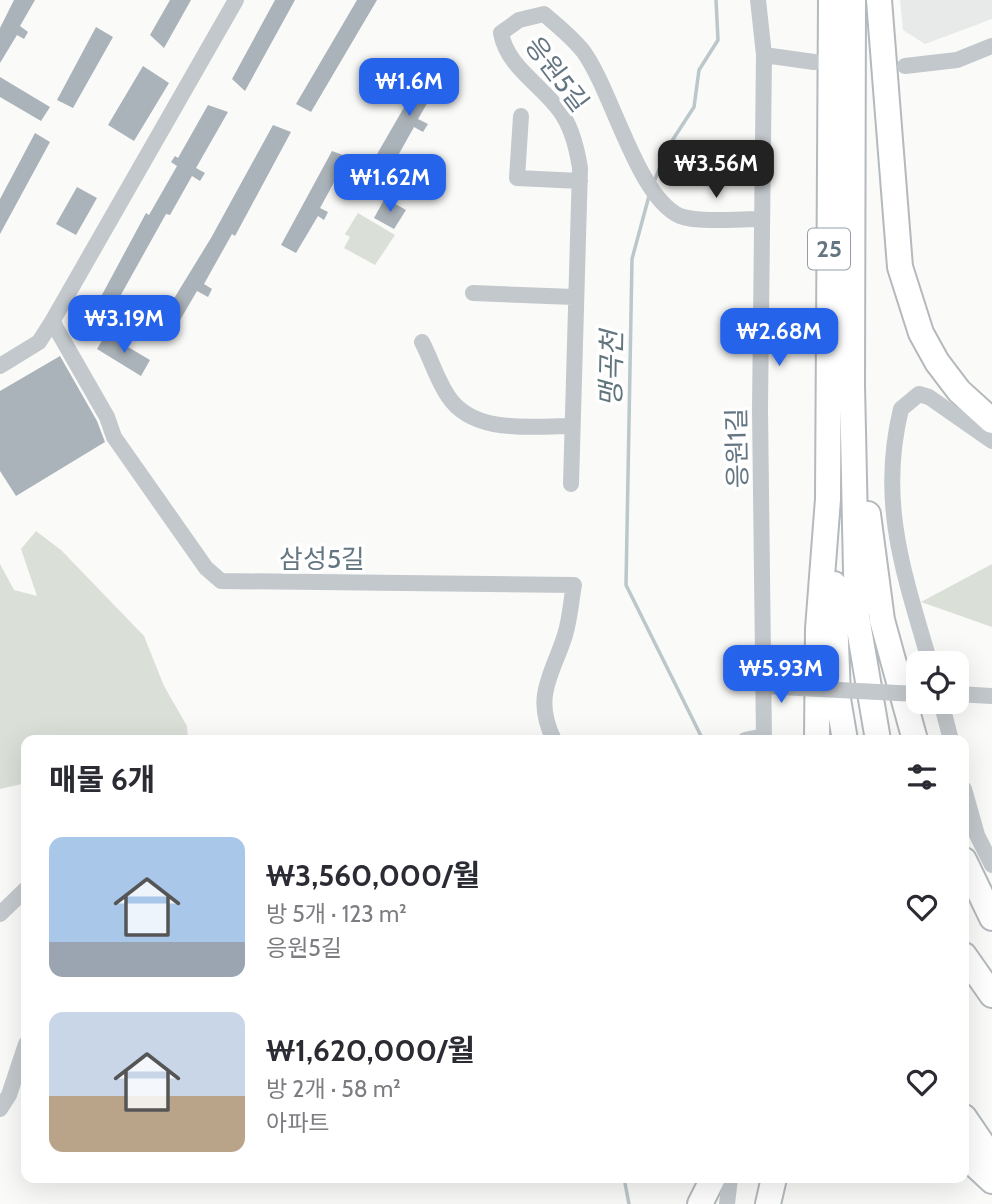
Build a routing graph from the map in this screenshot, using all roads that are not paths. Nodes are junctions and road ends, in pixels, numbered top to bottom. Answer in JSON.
{"nodes":[{"id":1,"x":236,"y":0,"type":"edge"},
{"id":2,"x":758,"y":0,"type":"edge"},
{"id":3,"x":831,"y":0,"type":"edge"},
{"id":4,"x":853,"y":0,"type":"edge"},
{"id":5,"x":879,"y":0,"type":"edge"},
{"id":6,"x":992,"y":46,"type":"edge"},
{"id":7,"x":764,"y":55,"type":"junction"},
{"id":8,"x":814,"y":61,"type":"dead end"},
{"id":9,"x":905,"y":66,"type":"dead end"},
{"id":10,"x":521,"y":116,"type":"dead end"},
{"id":11,"x":580,"y":181,"type":"junction"},
{"id":12,"x":761,"y":219,"type":"junction"},
{"id":13,"x":473,"y":293,"type":"dead end"},
{"id":14,"x":574,"y":297,"type":"junction"},
{"id":15,"x":53,"y":320,"type":"junction"},
{"id":16,"x":422,"y":342,"type":"dead end"},
{"id":17,"x":0,"y":366,"type":"edge"},
{"id":18,"x":852,"y":385,"type":"junction"},
{"id":19,"x":992,"y":421,"type":"edge"},
{"id":20,"x":570,"y":426,"type":"junction"},
{"id":21,"x":992,"y":441,"type":"edge"},
{"id":22,"x":570,"y":484,"type":"dead end"},
{"id":23,"x":828,"y":499,"type":"junction"},
{"id":24,"x":926,"y":651,"type":"edge"},
{"id":25,"x":764,"y":685,"type":"junction"},
{"id":26,"x":906,"y":693,"type":"edge"},
{"id":27,"x":969,"y":695,"type":"edge"},
{"id":28,"x":992,"y":696,"type":"edge"},
{"id":29,"x":944,"y":714,"type":"edge"},
{"id":30,"x":551,"y":735,"type":"edge"},
{"id":31,"x":764,"y":735,"type":"edge"},
{"id":32,"x":817,"y":735,"type":"edge"},
{"id":33,"x":844,"y":735,"type":"edge"},
{"id":34,"x":877,"y":735,"type":"edge"},
{"id":35,"x":914,"y":735,"type":"edge"},
{"id":36,"x":950,"y":735,"type":"edge"},
{"id":37,"x":969,"y":807,"type":"edge"},
{"id":38,"x":992,"y":865,"type":"edge"},
{"id":39,"x":969,"y":870,"type":"edge"},
{"id":40,"x":21,"y":894,"type":"edge"},
{"id":41,"x":0,"y":914,"type":"edge"},
{"id":42,"x":992,"y":918,"type":"edge"},
{"id":43,"x":969,"y":962,"type":"edge"},
{"id":44,"x":992,"y":995,"type":"edge"},
{"id":45,"x":21,"y":1059,"type":"edge"},
{"id":46,"x":0,"y":1109,"type":"edge"},
{"id":47,"x":969,"y":1125,"type":"edge"},
{"id":48,"x":992,"y":1158,"type":"edge"},
{"id":49,"x":969,"y":1160,"type":"edge"},
{"id":50,"x":992,"y":1181,"type":"edge"},
{"id":51,"x":710,"y":1183,"type":"edge"},
{"id":52,"x":729,"y":1183,"type":"edge"},
{"id":53,"x":773,"y":1183,"type":"edge"},
{"id":54,"x":784,"y":1183,"type":"edge"},
{"id":55,"x":700,"y":1204,"type":"edge"},
{"id":56,"x":727,"y":1204,"type":"edge"},
{"id":57,"x":768,"y":1204,"type":"edge"},
{"id":58,"x":783,"y":1204,"type":"edge"}],
"edges":[{"from":1,"to":15,"type":"street"},
{"from":2,"to":7,"type":"street","name":"응원1길"},
{"from":3,"to":23,"type":"highway","number":"25"},
{"from":4,"to":18,"type":"highway","number":"25"},
{"from":5,"to":19,"type":"highway"},
{"from":6,"to":9,"type":"street"},
{"from":7,"to":8,"type":"street"},
{"from":7,"to":12,"type":"street","name":"응원1길"},
{"from":10,"to":11,"type":"street"},
{"from":11,"to":12,"type":"street","name":"응원5길"},
{"from":11,"to":14,"type":"street","name":"응원5길"},
{"from":12,"to":25,"type":"street","name":"응원1길"},
{"from":13,"to":14,"type":"street"},
{"from":14,"to":20,"type":"street","name":"응원5길"},
{"from":15,"to":17,"type":"street"},
{"from":15,"to":30,"type":"street","name":"삼성5길"},
{"from":16,"to":20,"type":"street"},
{"from":18,"to":34,"type":"highway"},
{"from":18,"to":35,"type":"highway"},
{"from":20,"to":22,"type":"street","name":"응원5길"},
{"from":21,"to":24,"type":"street"},
{"from":23,"to":32,"type":"highway"},
{"from":23,"to":33,"type":"highway"},
{"from":25,"to":26,"type":"street","bridge":true},
{"from":25,"to":31,"type":"street","name":"응원1길"},
{"from":27,"to":28,"type":"street"},
{"from":29,"to":36,"type":"street"},
{"from":37,"to":38,"type":"street"},
{"from":39,"to":42,"type":"highway"},
{"from":40,"to":41,"type":"street"},
{"from":43,"to":44,"type":"highway"},
{"from":45,"to":46,"type":"street"},
{"from":47,"to":48,"type":"highway"},
{"from":49,"to":50,"type":"highway"},
{"from":51,"to":55,"type":"highway"},
{"from":52,"to":56,"type":"street"},
{"from":53,"to":57,"type":"highway"},
{"from":54,"to":58,"type":"highway"}]}
